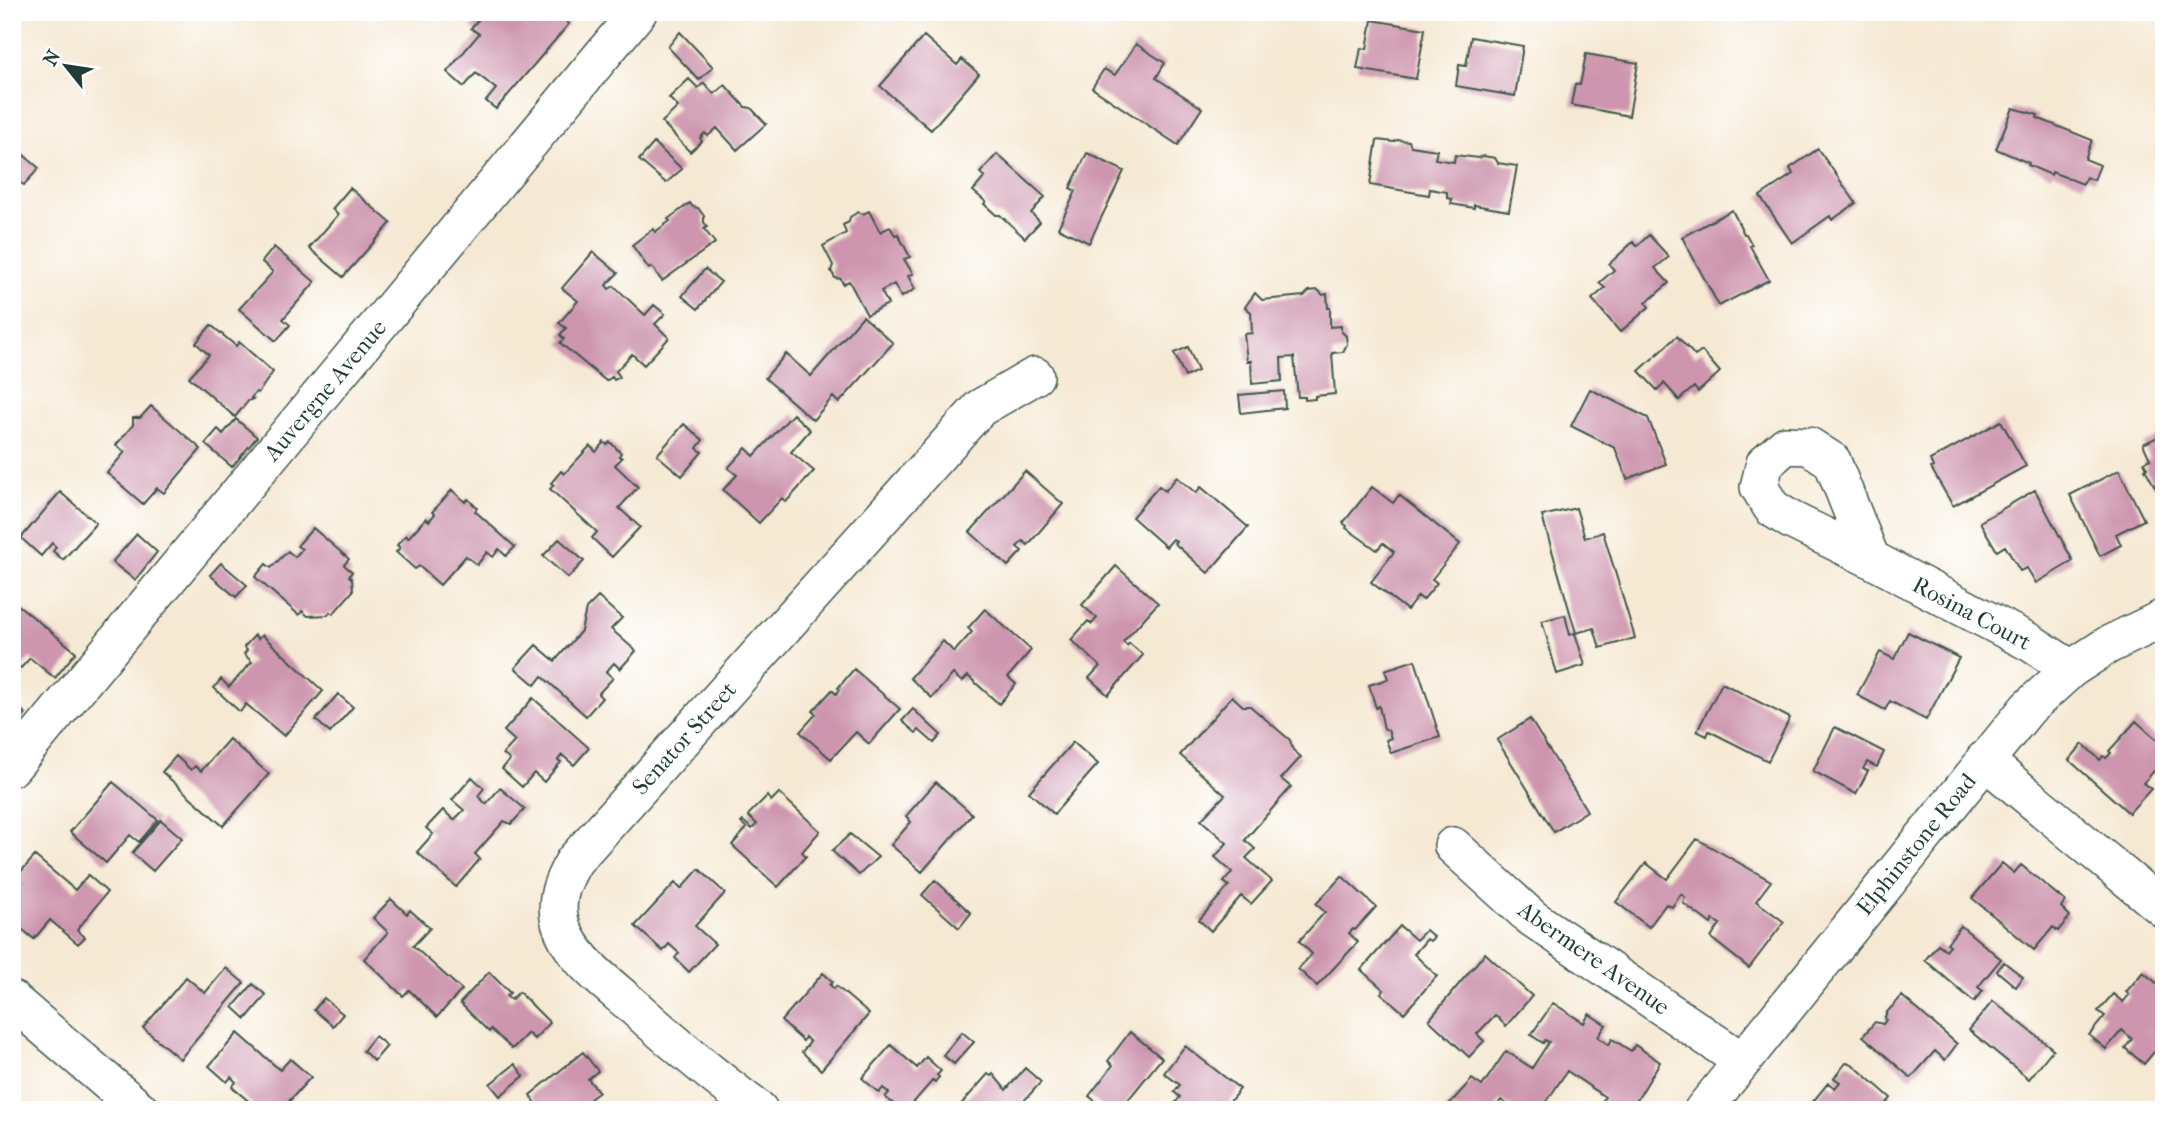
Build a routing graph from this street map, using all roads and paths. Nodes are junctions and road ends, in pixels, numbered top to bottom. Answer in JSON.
{"nodes":[{"id":1,"x":638,"y":12,"type":"edge"},
{"id":2,"x":1035,"y":376,"type":"dead end"},
{"id":3,"x":1871,"y":559,"type":"dead end"},
{"id":4,"x":2164,"y":618,"type":"edge"},
{"id":5,"x":2071,"y":669,"type":"junction"},
{"id":6,"x":1984,"y":760,"type":"junction"},
{"id":7,"x":12,"y":767,"type":"edge"},
{"id":8,"x":1453,"y":846,"type":"dead end"},
{"id":9,"x":2164,"y":909,"type":"edge"},
{"id":10,"x":12,"y":1000,"type":"edge"},
{"id":11,"x":1742,"y":1061,"type":"junction"},
{"id":12,"x":140,"y":1110,"type":"edge"},
{"id":13,"x":759,"y":1110,"type":"edge"},
{"id":14,"x":1703,"y":1110,"type":"edge"}],
"edges":[{"from":1,"to":7,"type":"street","name":"Auvergne Avenue"},
{"from":2,"to":13,"type":"street","name":"Senator Street"},
{"from":3,"to":5,"type":"street","name":"Rosina Court"},
{"from":4,"to":5,"type":"street","name":"Elphinstone Road"},
{"from":5,"to":6,"type":"street","name":"Elphinstone Road"},
{"from":6,"to":9,"type":"street"},
{"from":6,"to":11,"type":"street","name":"Elphinstone Road"},
{"from":8,"to":11,"type":"street","name":"Abermere Avenue"},
{"from":10,"to":12,"type":"street"},
{"from":11,"to":14,"type":"street","name":"Elphinstone Road"}]}
